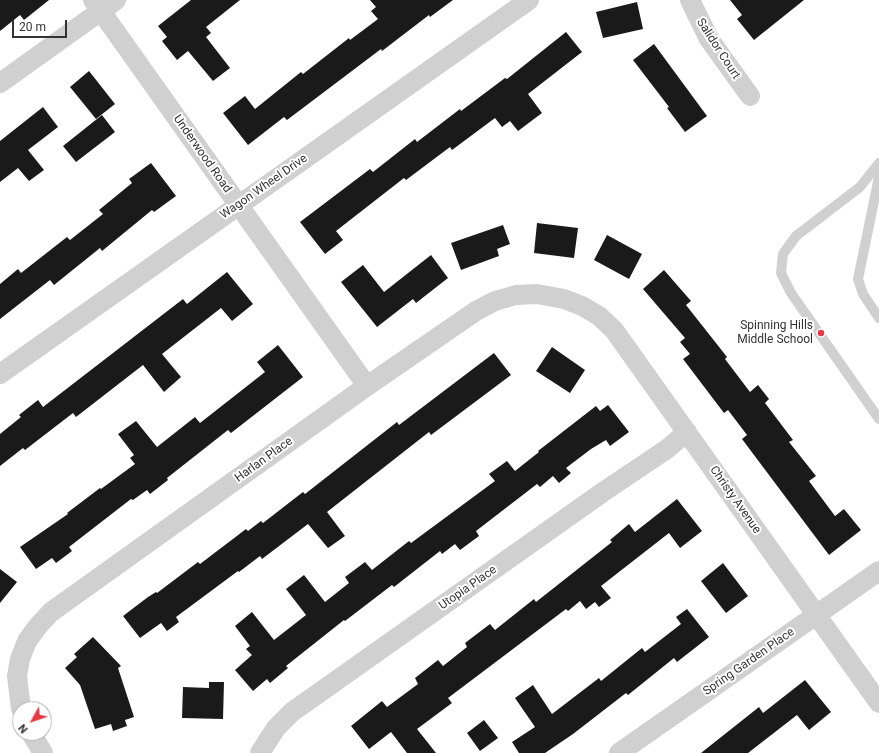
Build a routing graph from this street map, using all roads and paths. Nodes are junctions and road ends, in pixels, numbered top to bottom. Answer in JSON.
{"nodes":[{"id":1,"x":528,"y":0,"type":"edge"},
{"id":2,"x":690,"y":0,"type":"edge"},
{"id":3,"x":104,"y":4,"type":"edge"},
{"id":4,"x":0,"y":83,"type":"edge"},
{"id":5,"x":750,"y":96,"type":"dead end"},
{"id":6,"x":879,"y":163,"type":"edge"},
{"id":7,"x":879,"y":177,"type":"edge"},
{"id":8,"x":239,"y":206,"type":"junction"},
{"id":9,"x":582,"y":306,"type":"joint"},
{"id":10,"x":879,"y":318,"type":"edge"},
{"id":11,"x":0,"y":374,"type":"edge"},
{"id":12,"x":367,"y":386,"type":"junction"},
{"id":13,"x":879,"y":419,"type":"edge"},
{"id":14,"x":687,"y":432,"type":"junction"},
{"id":15,"x":879,"y":572,"type":"edge"},
{"id":16,"x":817,"y":614,"type":"junction"},
{"id":17,"x":20,"y":701,"type":"edge"},
{"id":18,"x":879,"y":703,"type":"edge"},
{"id":19,"x":36,"y":741,"type":"edge"},
{"id":20,"x":43,"y":753,"type":"edge"},
{"id":21,"x":260,"y":753,"type":"edge"},
{"id":22,"x":619,"y":753,"type":"edge"}],
"edges":[{"from":1,"to":8,"type":"street","name":"Wagon Wheel Drive"},
{"from":2,"to":5,"type":"street","name":"Salidor Court"},
{"from":3,"to":4,"type":"street"},
{"from":3,"to":8,"type":"street","name":"Underwood Road"},
{"from":6,"to":13,"type":"lane"},
{"from":7,"to":10,"type":"lane"},
{"from":8,"to":11,"type":"street","name":"Wagon Wheel Drive"},
{"from":8,"to":12,"type":"street","name":"Underwood Road"},
{"from":9,"to":12,"type":"street","name":"Harlan Place"},
{"from":9,"to":14,"type":"street","name":"Christy Avenue"},
{"from":12,"to":17,"type":"street","name":"Harlan Place"},
{"from":14,"to":16,"type":"street","name":"Christy Avenue"},
{"from":14,"to":21,"type":"street","name":"Utopia Place"},
{"from":15,"to":16,"type":"street","name":"Spring Garden Place"},
{"from":16,"to":18,"type":"street","name":"Christy Avenue"},
{"from":16,"to":22,"type":"street","name":"Spring Garden Place"},
{"from":19,"to":20,"type":"street"}]}
